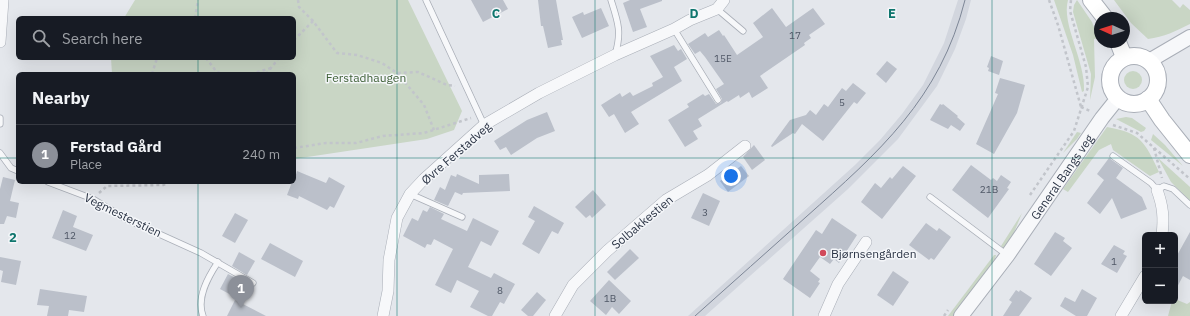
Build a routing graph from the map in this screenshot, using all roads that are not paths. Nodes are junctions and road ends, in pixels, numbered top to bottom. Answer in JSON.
{"nodes":[{"id":1,"x":3,"y":0,"type":"edge"},
{"id":2,"x":426,"y":0,"type":"edge"},
{"id":3,"x":611,"y":0,"type":"edge"},
{"id":4,"x":1092,"y":0,"type":"edge"},
{"id":5,"x":720,"y":5,"type":"edge"},
{"id":6,"x":1100,"y":12,"type":"edge"},
{"id":7,"x":674,"y":29,"type":"junction"},
{"id":8,"x":742,"y":31,"type":"dead end"},
{"id":9,"x":1190,"y":37,"type":"edge"},
{"id":10,"x":0,"y":38,"type":"edge"},
{"id":11,"x":0,"y":42,"type":"edge"},
{"id":12,"x":1120,"y":48,"type":"edge"},
{"id":13,"x":615,"y":55,"type":"junction"},
{"id":14,"x":1124,"y":57,"type":"junction"},
{"id":15,"x":1149,"y":61,"type":"junction"},
{"id":16,"x":1118,"y":98,"type":"junction"},
{"id":17,"x":1148,"y":99,"type":"junction"},
{"id":18,"x":718,"y":100,"type":"dead end"},
{"id":19,"x":0,"y":118,"type":"edge"},
{"id":20,"x":0,"y":124,"type":"edge"},
{"id":21,"x":484,"y":125,"type":"junction"},
{"id":22,"x":745,"y":146,"type":"dead end"},
{"id":23,"x":0,"y":153,"type":"edge"},
{"id":24,"x":1190,"y":155,"type":"edge"},
{"id":25,"x":1112,"y":156,"type":"dead end"},
{"id":26,"x":16,"y":170,"type":"edge"},
{"id":27,"x":54,"y":184,"type":"edge"},
{"id":28,"x":1161,"y":188,"type":"junction"},
{"id":29,"x":410,"y":194,"type":"junction"},
{"id":30,"x":930,"y":197,"type":"dead end"},
{"id":31,"x":1190,"y":205,"type":"edge"},
{"id":32,"x":462,"y":217,"type":"dead end"},
{"id":33,"x":1162,"y":232,"type":"edge"},
{"id":34,"x":866,"y":242,"type":"dead end"},
{"id":35,"x":1007,"y":256,"type":"junction"},
{"id":36,"x":218,"y":262,"type":"junction"},
{"id":37,"x":1142,"y":281,"type":"edge"},
{"id":38,"x":253,"y":283,"type":"dead end"},
{"id":39,"x":203,"y":316,"type":"edge"},
{"id":40,"x":383,"y":316,"type":"edge"},
{"id":41,"x":555,"y":316,"type":"edge"},
{"id":42,"x":824,"y":316,"type":"edge"},
{"id":43,"x":961,"y":316,"type":"edge"},
{"id":44,"x":1122,"y":316,"type":"edge"}],
"edges":[{"from":1,"to":10,"type":"street"},
{"from":2,"to":21,"type":"lane"},
{"from":3,"to":13,"type":"lane"},
{"from":4,"to":6,"type":"main road"},
{"from":5,"to":7,"type":"street","name":"Øvre Ferstadveg"},
{"from":5,"to":8,"type":"lane","name":"Øvre Ferstadveg"},
{"from":7,"to":13,"type":"street","name":"Øvre Ferstadveg"},
{"from":7,"to":18,"type":"lane"},
{"from":9,"to":15,"type":"street"},
{"from":10,"to":11,"type":"street"},
{"from":12,"to":14,"type":"main road"},
{"from":13,"to":21,"type":"street","name":"Øvre Ferstadveg"},
{"from":14,"to":15,"type":"main road"},
{"from":14,"to":16,"type":"main road"},
{"from":15,"to":17,"type":"main road"},
{"from":16,"to":17,"type":"main road"},
{"from":16,"to":35,"type":"street","name":"General Bangs veg"},
{"from":17,"to":24,"type":"main road"},
{"from":19,"to":20,"type":"lane"},
{"from":21,"to":29,"type":"street","name":"Øvre Ferstadveg"},
{"from":22,"to":41,"type":"street","name":"Solbakkestien"},
{"from":23,"to":26,"type":"lane"},
{"from":25,"to":28,"type":"lane"},
{"from":27,"to":36,"type":"lane","name":"Vegmesterstien"},
{"from":28,"to":31,"type":"lane"},
{"from":28,"to":33,"type":"street"},
{"from":29,"to":32,"type":"lane"},
{"from":29,"to":40,"type":"street","name":"Øvre Ferstadveg"},
{"from":30,"to":35,"type":"lane"},
{"from":34,"to":42,"type":"street"},
{"from":35,"to":43,"type":"street","name":"General Bangs veg"},
{"from":36,"to":38,"type":"lane","name":"Vegmesterstien"},
{"from":36,"to":39,"type":"lane"},
{"from":37,"to":44,"type":"street"}]}
